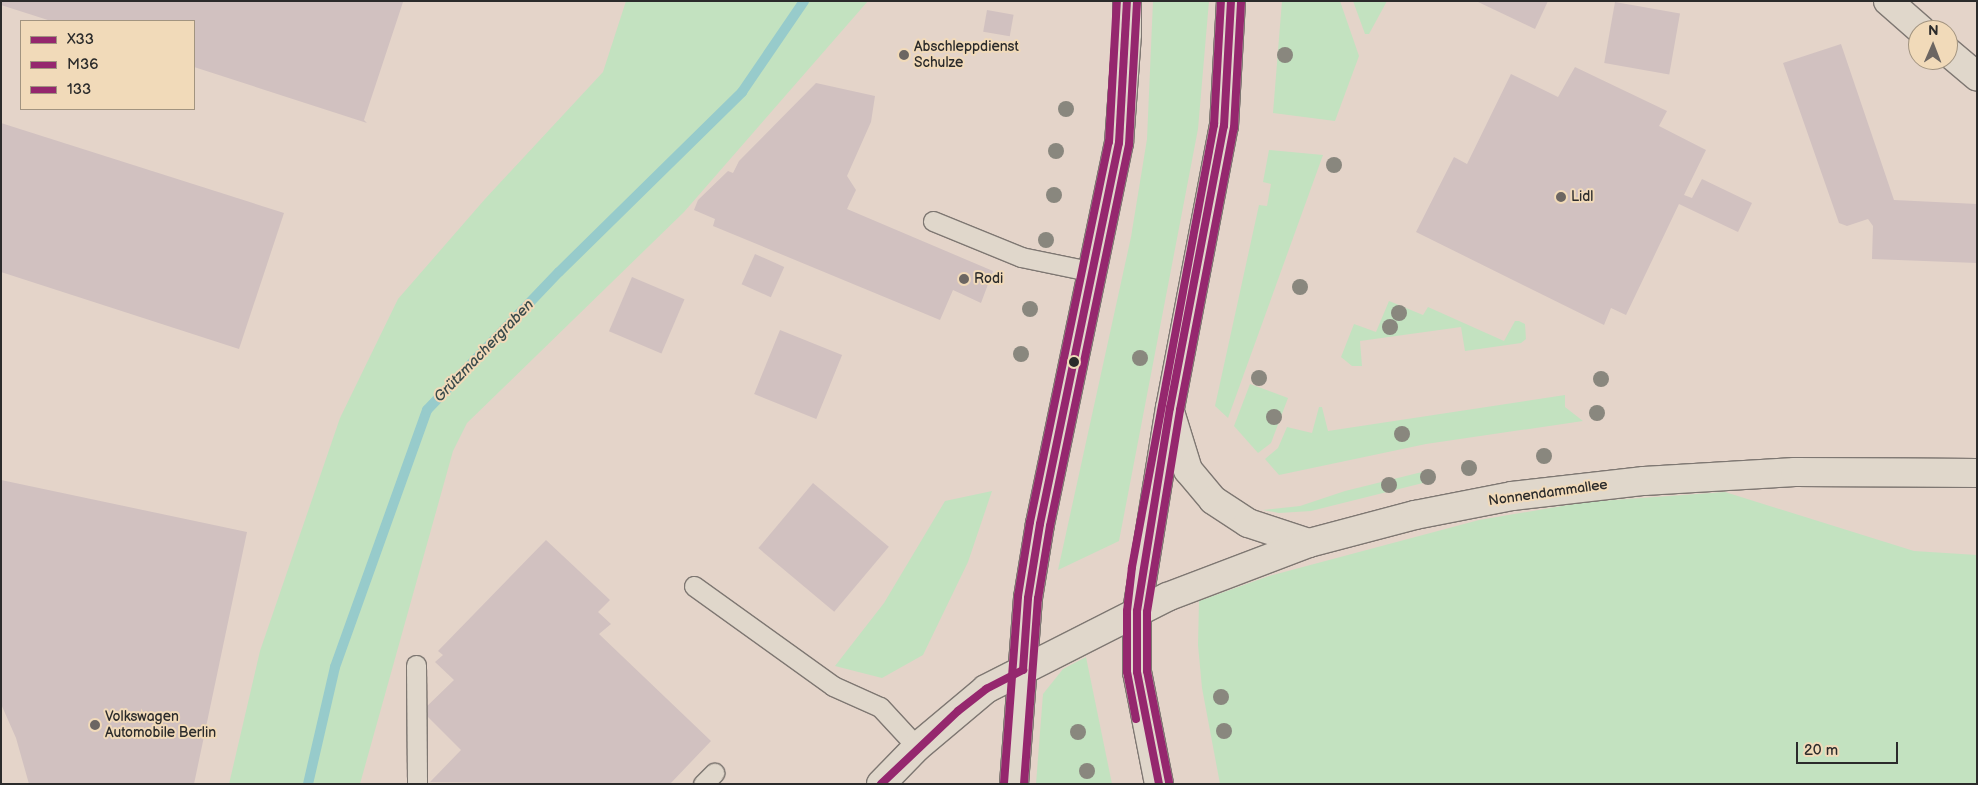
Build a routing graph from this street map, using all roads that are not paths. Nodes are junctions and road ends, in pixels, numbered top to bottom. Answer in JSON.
{"nodes":[{"id":1,"x":1127,"y":1,"type":"edge"},
{"id":2,"x":1231,"y":1,"type":"edge"},
{"id":3,"x":1881,"y":3,"type":"edge"},
{"id":4,"x":1908,"y":21,"type":"edge"},
{"id":5,"x":1958,"y":60,"type":"edge"},
{"id":6,"x":1977,"y":76,"type":"edge"},
{"id":7,"x":933,"y":221,"type":"dead end"},
{"id":8,"x":1094,"y":272,"type":"junction"},
{"id":9,"x":1170,"y":408,"type":"junction"},
{"id":10,"x":1977,"y":473,"type":"edge"},
{"id":11,"x":1310,"y":543,"type":"junction"},
{"id":12,"x":694,"y":586,"type":"dead end"},
{"id":13,"x":1137,"y":611,"type":"junction"},
{"id":14,"x":416,"y":665,"type":"dead end"},
{"id":15,"x":1022,"y":670,"type":"junction"},
{"id":16,"x":917,"y":747,"type":"junction"},
{"id":17,"x":417,"y":784,"type":"edge"},
{"id":18,"x":881,"y":784,"type":"edge"},
{"id":19,"x":1014,"y":784,"type":"edge"},
{"id":20,"x":1159,"y":784,"type":"edge"}],
"edges":[{"from":1,"to":8,"type":"main road"},
{"from":2,"to":9,"type":"main road"},
{"from":3,"to":4,"type":"main road"},
{"from":5,"to":6,"type":"main road"},
{"from":7,"to":8,"type":"lane"},
{"from":8,"to":15,"type":"main road"},
{"from":9,"to":11,"type":"main road"},
{"from":9,"to":13,"type":"main road"},
{"from":10,"to":11,"type":"main road","name":"Nonnendammallee"},
{"from":11,"to":13,"type":"main road","name":"Nonnendammallee"},
{"from":12,"to":16,"type":"lane"},
{"from":13,"to":15,"type":"main road","name":"Nonnendammallee"},
{"from":13,"to":20,"type":"main road"},
{"from":14,"to":17,"type":"lane"},
{"from":15,"to":16,"type":"main road","name":"Nonnendammallee"},
{"from":15,"to":19,"type":"main road"},
{"from":16,"to":18,"type":"main road","name":"Nonnendammallee"}]}
